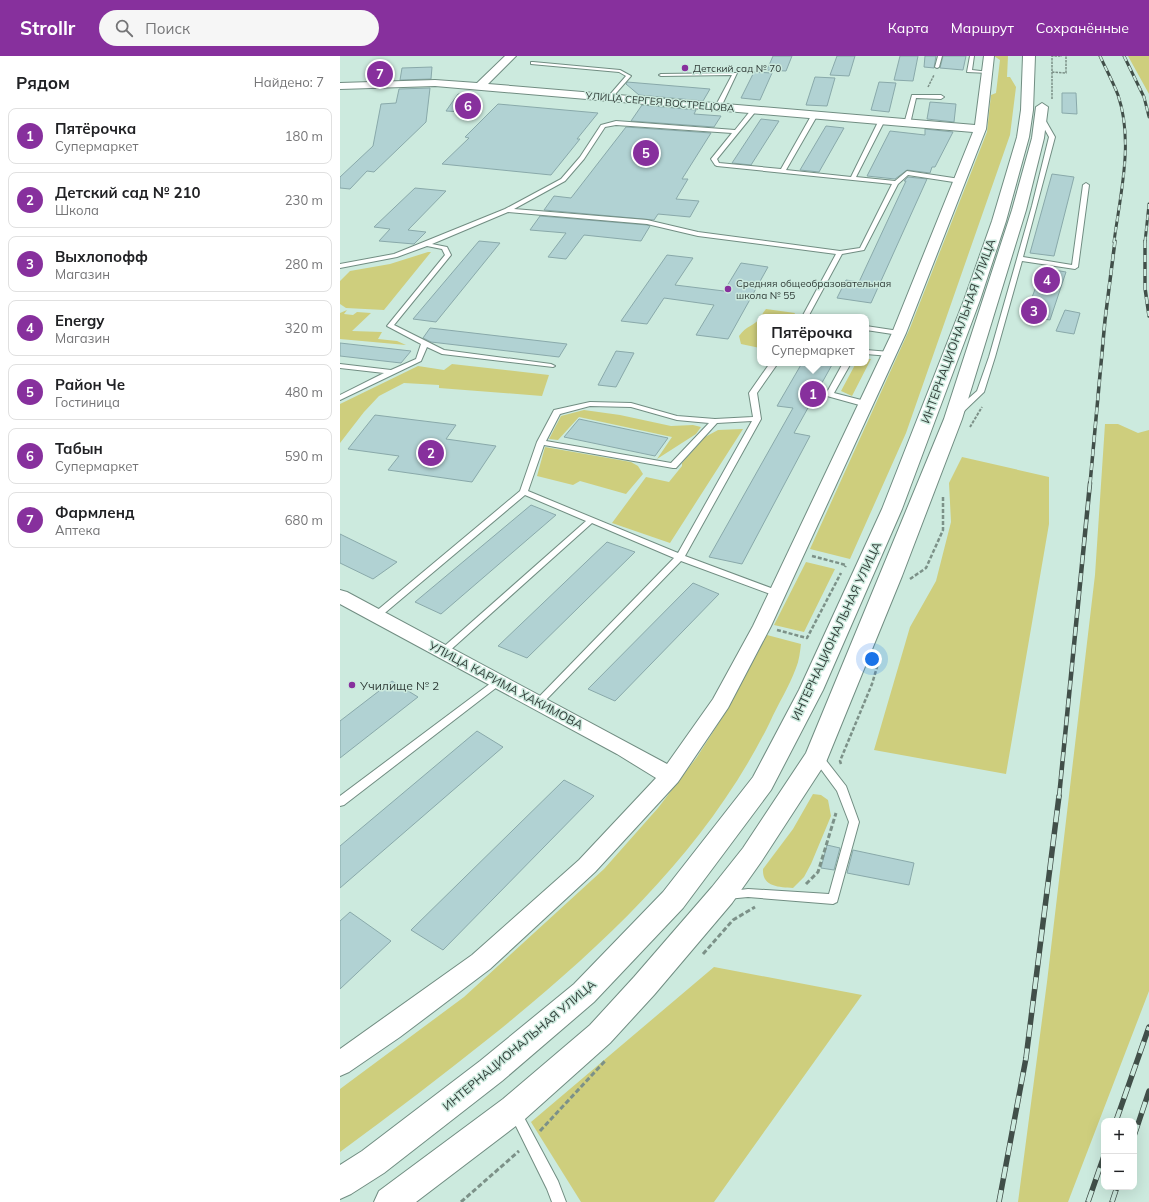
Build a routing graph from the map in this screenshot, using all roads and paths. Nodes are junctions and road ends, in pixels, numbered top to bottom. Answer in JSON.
{"nodes":[{"id":1,"x":511,"y":56,"type":"edge"},
{"id":2,"x":940,"y":56,"type":"edge"},
{"id":3,"x":972,"y":56,"type":"edge"},
{"id":4,"x":1029,"y":56,"type":"edge"},
{"id":5,"x":1052,"y":56,"type":"edge"},
{"id":6,"x":1062,"y":56,"type":"edge"},
{"id":7,"x":1066,"y":56,"type":"edge"},
{"id":8,"x":533,"y":63,"type":"dead end"},
{"id":9,"x":988,"y":64,"type":"edge"},
{"id":10,"x":937,"y":67,"type":"joint"},
{"id":11,"x":1052,"y":72,"type":"dead end"},
{"id":12,"x":661,"y":75,"type":"dead end"},
{"id":13,"x":340,"y":86,"type":"edge"},
{"id":14,"x":480,"y":86,"type":"junction"},
{"id":15,"x":1042,"y":93,"type":"dead end"},
{"id":16,"x":920,"y":96,"type":"junction"},
{"id":17,"x":941,"y":97,"type":"dead end"},
{"id":18,"x":610,"y":98,"type":"junction"},
{"id":19,"x":718,"y":107,"type":"junction"},
{"id":20,"x":753,"y":111,"type":"junction"},
{"id":21,"x":814,"y":116,"type":"junction"},
{"id":22,"x":881,"y":122,"type":"junction"},
{"id":23,"x":907,"y":124,"type":"junction"},
{"id":24,"x":980,"y":129,"type":"junction"},
{"id":25,"x":737,"y":132,"type":"junction"},
{"id":26,"x":1037,"y":137,"type":"junction"},
{"id":27,"x":782,"y":172,"type":"junction"},
{"id":28,"x":853,"y":178,"type":"junction"},
{"id":29,"x":960,"y":181,"type":"junction"},
{"id":30,"x":896,"y":183,"type":"junction"},
{"id":31,"x":1086,"y":185,"type":"dead end"},
{"id":32,"x":508,"y":210,"type":"junction"},
{"id":33,"x":426,"y":244,"type":"junction"},
{"id":34,"x":840,"y":254,"type":"junction"},
{"id":35,"x":1021,"y":259,"type":"junction"},
{"id":36,"x":340,"y":266,"type":"edge"},
{"id":37,"x":807,"y":314,"type":"edge"},
{"id":38,"x":869,"y":328,"type":"edge"},
{"id":39,"x":900,"y":333,"type":"junction"},
{"id":40,"x":424,"y":345,"type":"junction"},
{"id":41,"x":869,"y":352,"type":"edge"},
{"id":42,"x":890,"y":354,"type":"junction"},
{"id":43,"x":340,"y":366,"type":"edge"},
{"id":44,"x":551,"y":366,"type":"dead end"},
{"id":45,"x":772,"y":366,"type":"edge"},
{"id":46,"x":845,"y":366,"type":"edge"},
{"id":47,"x":392,"y":372,"type":"junction"},
{"id":48,"x":340,"y":398,"type":"edge"},
{"id":49,"x":866,"y":404,"type":"junction"},
{"id":50,"x":953,"y":417,"type":"junction"},
{"id":51,"x":757,"y":419,"type":"junction"},
{"id":52,"x":714,"y":421,"type":"junction"},
{"id":53,"x":540,"y":442,"type":"junction"},
{"id":54,"x":524,"y":492,"type":"junction"},
{"id":55,"x":590,"y":520,"type":"junction"},
{"id":56,"x":810,"y":556,"type":"dead end"},
{"id":57,"x":680,"y":557,"type":"junction"},
{"id":58,"x":776,"y":593,"type":"junction"},
{"id":59,"x":340,"y":596,"type":"edge"},
{"id":60,"x":376,"y":615,"type":"junction"},
{"id":61,"x":773,"y":629,"type":"dead end"},
{"id":62,"x":443,"y":652,"type":"junction"},
{"id":63,"x":498,"y":682,"type":"junction"},
{"id":64,"x":538,"y":703,"type":"junction"},
{"id":65,"x":817,"y":756,"type":"junction"},
{"id":66,"x":670,"y":776,"type":"junction"},
{"id":67,"x":340,"y":802,"type":"edge"},
{"id":68,"x":722,"y":895,"type":"junction"},
{"id":69,"x":340,"y":1064,"type":"edge"},
{"id":70,"x":514,"y":1109,"type":"junction"},
{"id":71,"x":529,"y":1142,"type":"junction"},
{"id":72,"x":340,"y":1183,"type":"edge"},
{"id":73,"x":390,"y":1202,"type":"edge"},
{"id":74,"x":461,"y":1202,"type":"edge"},
{"id":75,"x":559,"y":1202,"type":"edge"}],
"edges":[{"from":1,"to":14,"type":"street"},
{"from":2,"to":10,"type":"lane"},
{"from":3,"to":9,"type":"lane"},
{"from":4,"to":26,"type":"main road","name":"ИНТЕРНАЦИОНАЛЬНАЯ УЛИЦА"},
{"from":5,"to":6,"type":"path"},
{"from":7,"to":11,"type":"path"},
{"from":8,"to":18,"type":"lane"},
{"from":9,"to":24,"type":"street"},
{"from":10,"to":16,"type":"path"},
{"from":12,"to":19,"type":"lane"},
{"from":13,"to":14,"type":"street","name":"УЛИЦА СЕРГЕЯ ВОСТРЕЦОВА"},
{"from":14,"to":18,"type":"street","name":"УЛИЦА СЕРГЕЯ ВОСТРЕЦОВА"},
{"from":15,"to":26,"type":"main road","name":"ИНТЕРНАЦИОНАЛЬНАЯ УЛИЦА"},
{"from":16,"to":17,"type":"lane"},
{"from":16,"to":23,"type":"lane"},
{"from":18,"to":19,"type":"street","name":"УЛИЦА СЕРГЕЯ ВОСТРЕЦОВА"},
{"from":19,"to":20,"type":"street","name":"УЛИЦА СЕРГЕЯ ВОСТРЕЦОВА"},
{"from":20,"to":21,"type":"street","name":"УЛИЦА СЕРГЕЯ ВОСТРЕЦОВА"},
{"from":20,"to":25,"type":"lane"},
{"from":21,"to":22,"type":"street","name":"УЛИЦА СЕРГЕЯ ВОСТРЕЦОВА"},
{"from":21,"to":27,"type":"lane"},
{"from":22,"to":23,"type":"street","name":"УЛИЦА СЕРГЕЯ ВОСТРЕЦОВА"},
{"from":22,"to":28,"type":"lane"},
{"from":23,"to":24,"type":"street","name":"УЛИЦА СЕРГЕЯ ВОСТРЕЦОВА"},
{"from":24,"to":29,"type":"street"},
{"from":25,"to":27,"type":"lane"},
{"from":25,"to":32,"type":"lane"},
{"from":26,"to":35,"type":"lane"},
{"from":26,"to":50,"type":"main road","name":"ИНТЕРНАЦИОНАЛЬНАЯ УЛИЦА"},
{"from":26,"to":72,"type":"main road","name":"ИНТЕРНАЦИОНАЛЬНАЯ УЛИЦА"},
{"from":27,"to":28,"type":"lane"},
{"from":28,"to":30,"type":"lane"},
{"from":29,"to":30,"type":"lane"},
{"from":29,"to":39,"type":"street"},
{"from":30,"to":34,"type":"lane"},
{"from":31,"to":35,"type":"lane"},
{"from":32,"to":33,"type":"lane"},
{"from":32,"to":34,"type":"lane"},
{"from":33,"to":36,"type":"lane"},
{"from":33,"to":40,"type":"lane"},
{"from":34,"to":37,"type":"lane"},
{"from":35,"to":50,"type":"lane"},
{"from":38,"to":39,"type":"lane"},
{"from":39,"to":42,"type":"street"},
{"from":40,"to":44,"type":"lane"},
{"from":40,"to":47,"type":"lane"},
{"from":41,"to":42,"type":"lane"},
{"from":42,"to":49,"type":"street"},
{"from":43,"to":47,"type":"lane"},
{"from":45,"to":51,"type":"lane"},
{"from":46,"to":49,"type":"lane"},
{"from":47,"to":48,"type":"lane"},
{"from":49,"to":58,"type":"street"},
{"from":50,"to":65,"type":"main road","name":"ИНТЕРНАЦИОНАЛЬНАЯ УЛИЦА"},
{"from":51,"to":52,"type":"lane"},
{"from":51,"to":57,"type":"lane"},
{"from":52,"to":53,"type":"lane"},
{"from":52,"to":53,"type":"lane"},
{"from":53,"to":54,"type":"lane"},
{"from":54,"to":55,"type":"lane"},
{"from":54,"to":60,"type":"lane"},
{"from":55,"to":57,"type":"lane"},
{"from":55,"to":62,"type":"lane"},
{"from":56,"to":61,"type":"path"},
{"from":57,"to":58,"type":"lane"},
{"from":57,"to":64,"type":"lane"},
{"from":58,"to":66,"type":"street"},
{"from":59,"to":60,"type":"street","name":"УЛИЦА КАРИМА ХАКИМОВА"},
{"from":60,"to":62,"type":"street","name":"УЛИЦА КАРИМА ХАКИМОВА"},
{"from":62,"to":63,"type":"street","name":"УЛИЦА КАРИМА ХАКИМОВА"},
{"from":63,"to":64,"type":"street","name":"УЛИЦА КАРИМА ХАКИМОВА"},
{"from":63,"to":67,"type":"lane"},
{"from":64,"to":66,"type":"street","name":"УЛИЦА КАРИМА ХАКИМОВА"},
{"from":65,"to":68,"type":"main road","name":"ИНТЕРНАЦИОНАЛЬНАЯ УЛИЦА"},
{"from":65,"to":68,"type":"lane"},
{"from":66,"to":69,"type":"street"},
{"from":68,"to":70,"type":"main road","name":"ИНТЕРНАЦИОНАЛЬНАЯ УЛИЦА"},
{"from":70,"to":71,"type":"lane"},
{"from":70,"to":73,"type":"main road","name":"ИНТЕРНАЦИОНАЛЬНАЯ УЛИЦА"},
{"from":71,"to":74,"type":"path"},
{"from":71,"to":75,"type":"lane"}]}
